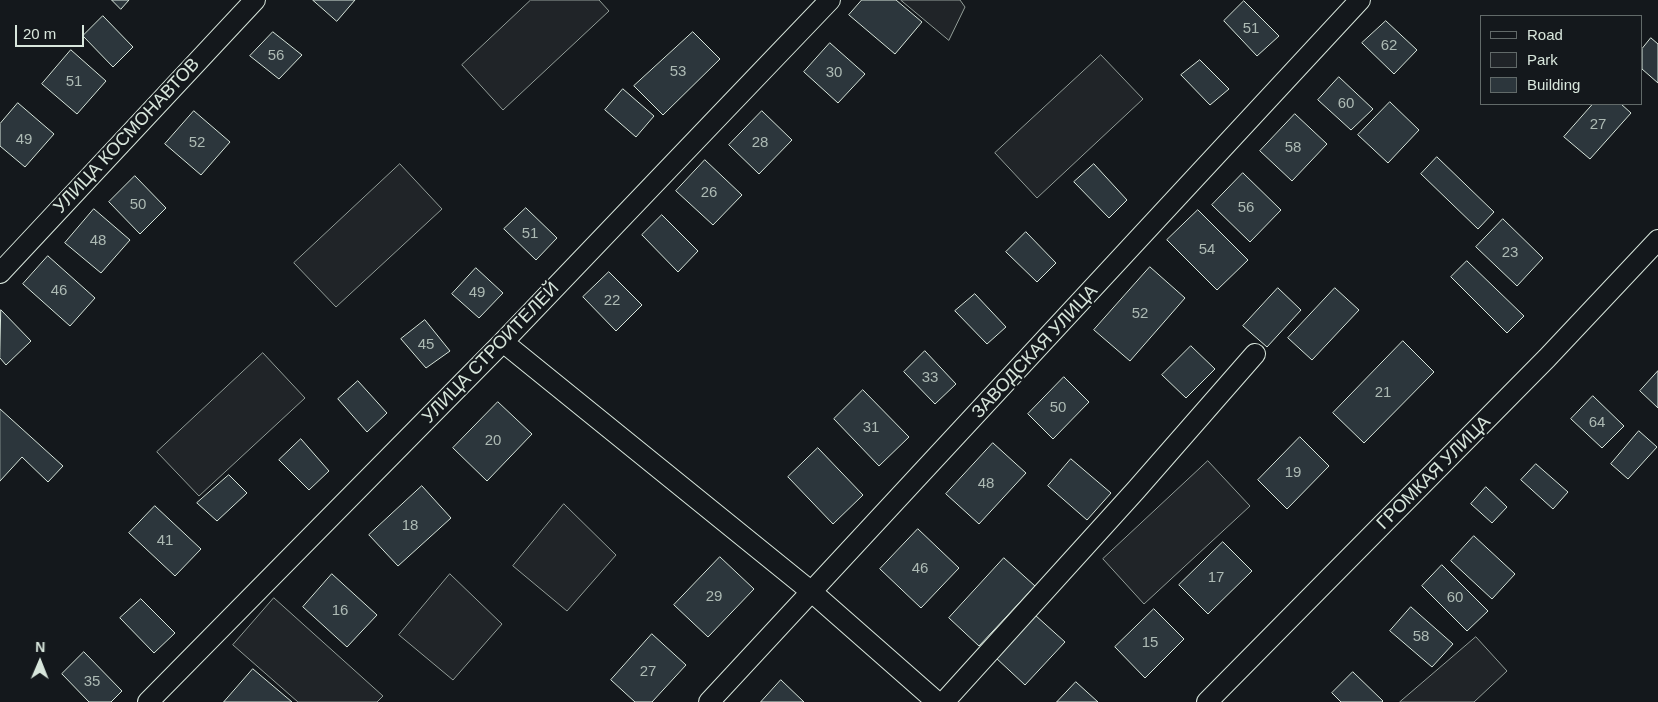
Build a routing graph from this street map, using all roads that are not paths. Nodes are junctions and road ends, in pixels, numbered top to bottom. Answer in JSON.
{"nodes":[{"id":1,"x":255,"y":0,"type":"edge"},
{"id":2,"x":830,"y":0,"type":"edge"},
{"id":3,"x":1360,"y":0,"type":"edge"},
{"id":4,"x":1658,"y":240,"type":"edge"},
{"id":5,"x":0,"y":273,"type":"edge"},
{"id":6,"x":503,"y":342,"type":"junction"},
{"id":7,"x":1255,"y":354,"type":"dead end"},
{"id":8,"x":813,"y":593,"type":"junction"},
{"id":9,"x":148,"y":702,"type":"edge"},
{"id":10,"x":709,"y":702,"type":"edge"},
{"id":11,"x":937,"y":702,"type":"edge"},
{"id":12,"x":944,"y":702,"type":"edge"},
{"id":13,"x":1207,"y":702,"type":"edge"}],
"edges":[{"from":1,"to":5,"type":"street","name":"УЛИЦА КОСМОНАВТОВ"},
{"from":2,"to":6,"type":"street","name":"УЛИЦА СТРОИТЕЛЕЙ"},
{"from":3,"to":8,"type":"street","name":"ЗАВОДСКАЯ УЛИЦА"},
{"from":4,"to":13,"type":"street","name":"ГРОМКАЯ УЛИЦА"},
{"from":6,"to":8,"type":"street"},
{"from":6,"to":9,"type":"street","name":"УЛИЦА СТРОИТЕЛЕЙ"},
{"from":7,"to":12,"type":"street"},
{"from":8,"to":10,"type":"street","name":"ЗАВОДСКАЯ УЛИЦА"},
{"from":8,"to":11,"type":"street"}]}
